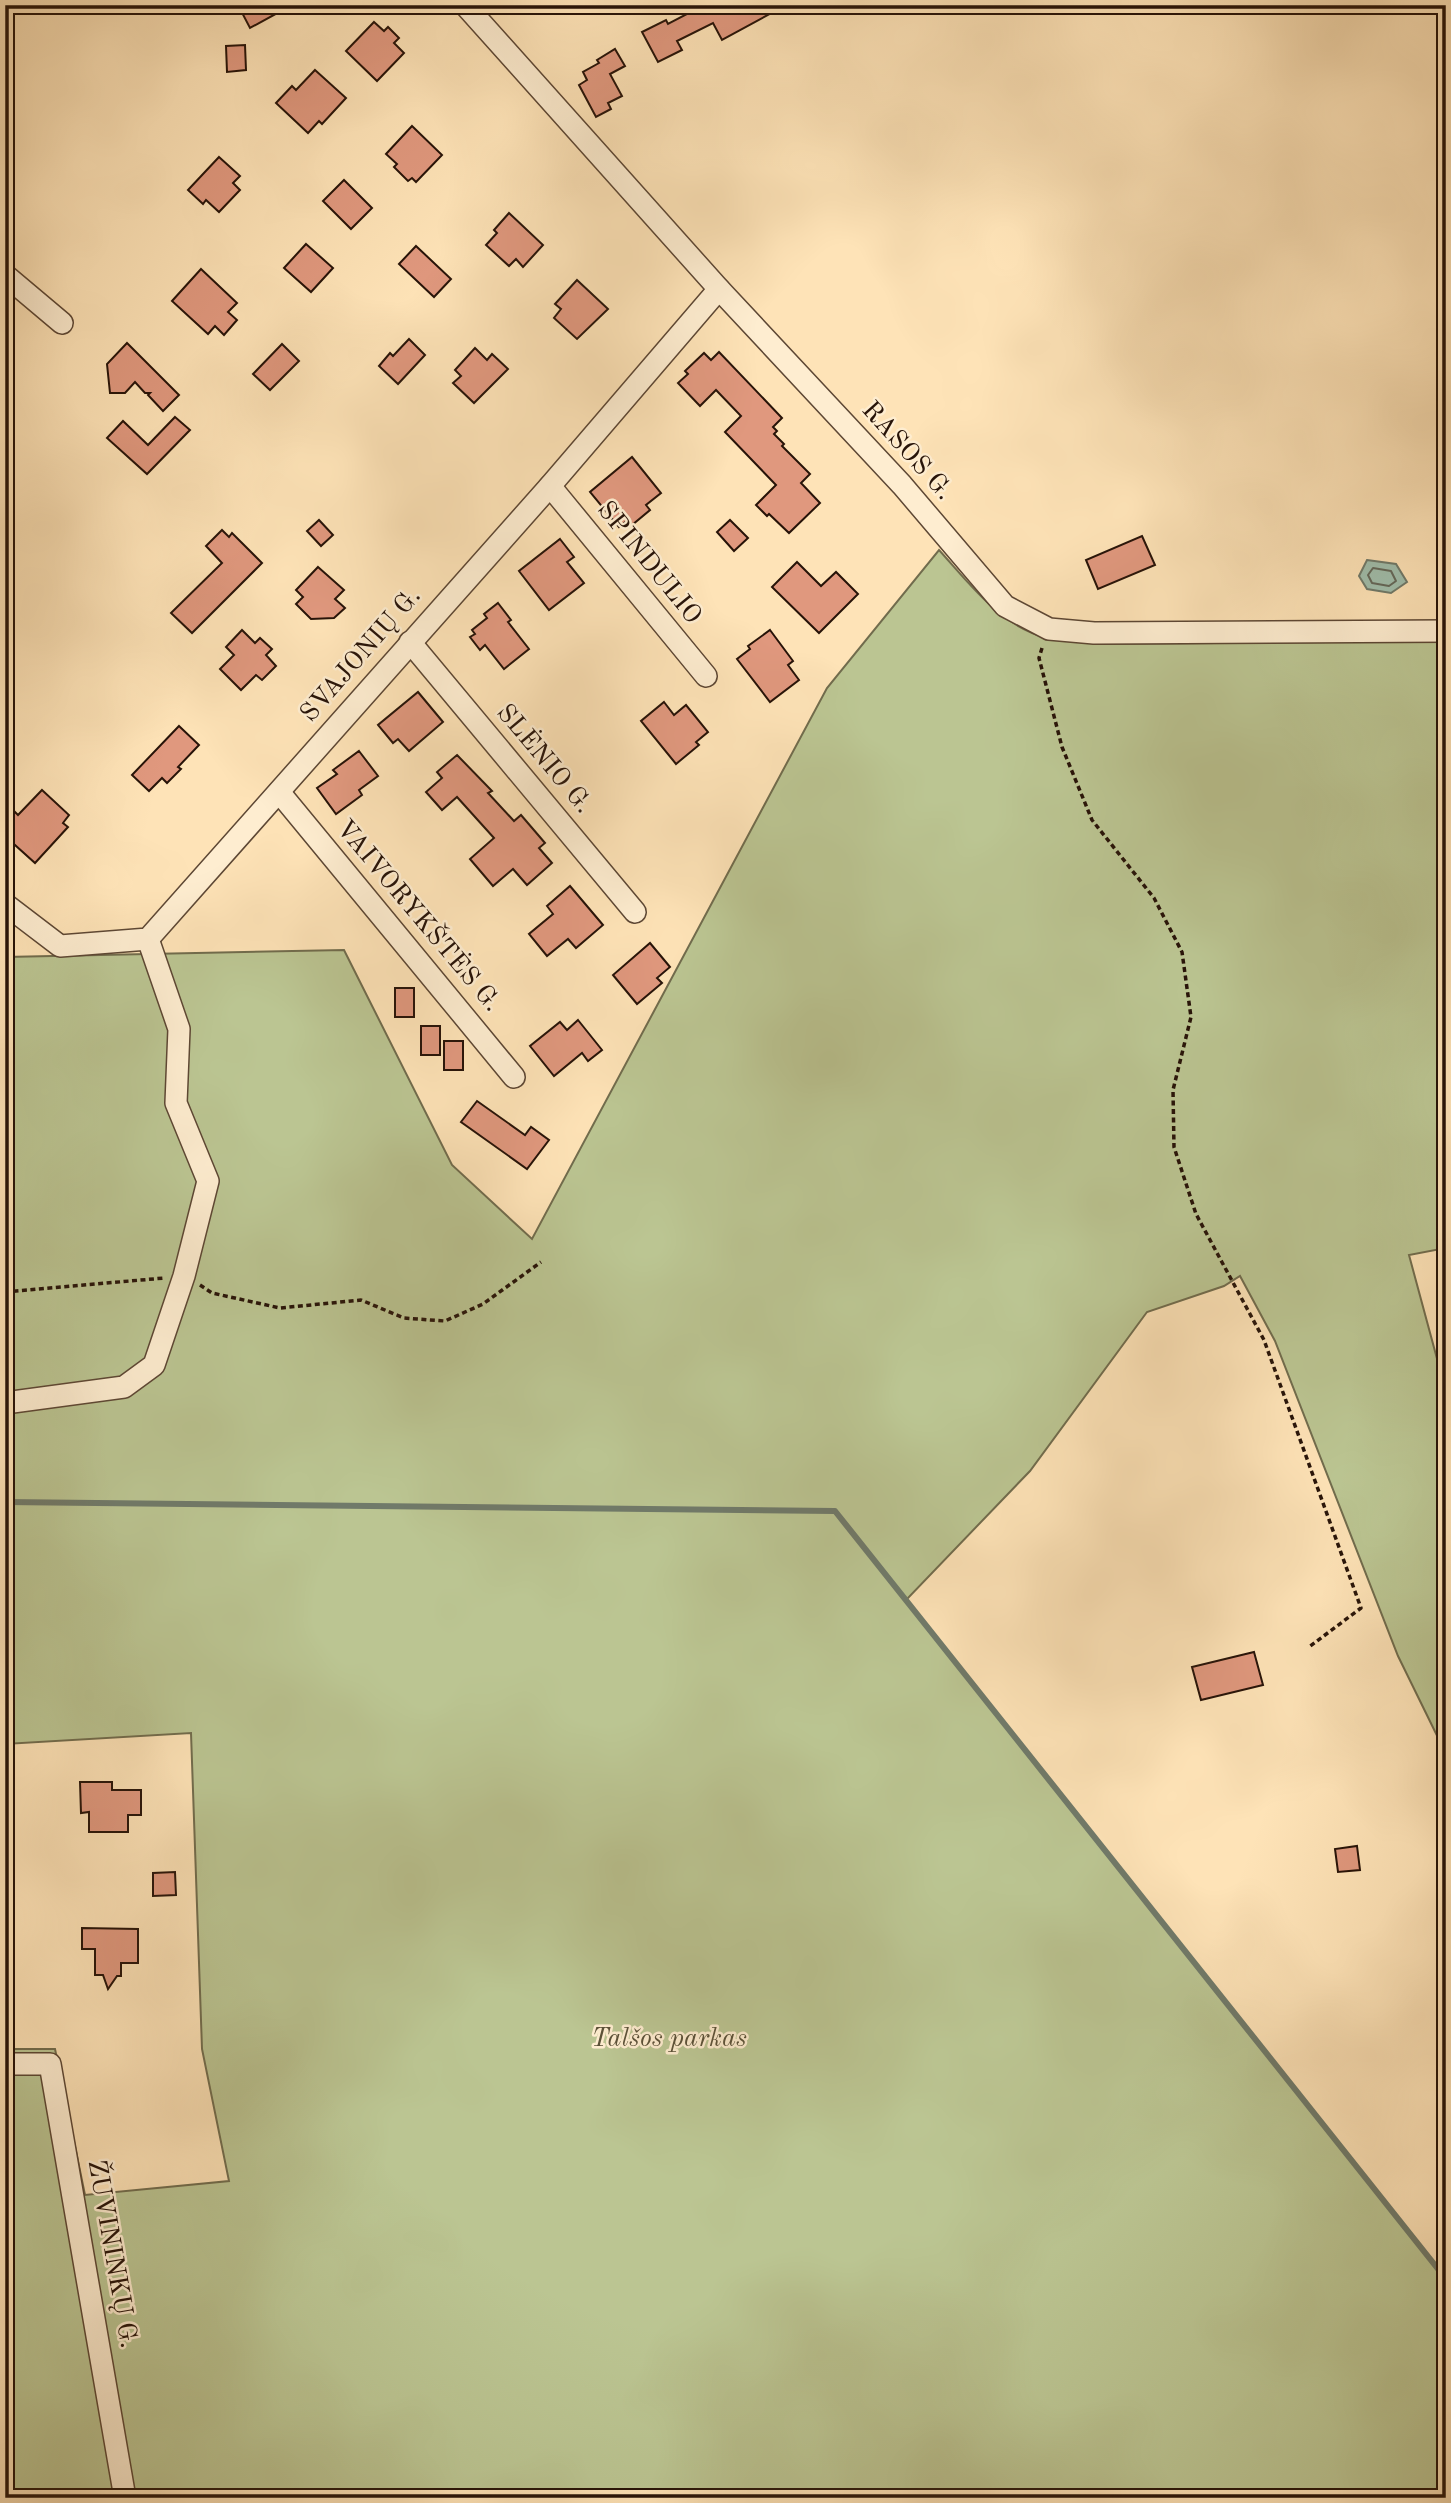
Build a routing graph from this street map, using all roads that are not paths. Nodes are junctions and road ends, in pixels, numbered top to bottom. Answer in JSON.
{"nodes":[{"id":1,"x":465,"y":5,"type":"edge"},
{"id":2,"x":5,"y":275,"type":"edge"},
{"id":3,"x":719,"y":289,"type":"junction"},
{"id":4,"x":62,"y":323,"type":"dead end"},
{"id":5,"x":550,"y":486,"type":"junction"},
{"id":6,"x":1446,"y":631,"type":"edge"},
{"id":7,"x":410,"y":642,"type":"junction"},
{"id":8,"x":706,"y":676,"type":"dead end"},
{"id":9,"x":279,"y":792,"type":"junction"},
{"id":10,"x":5,"y":905,"type":"edge"},
{"id":11,"x":635,"y":912,"type":"dead end"},
{"id":12,"x":148,"y":939,"type":"junction"},
{"id":13,"x":514,"y":1077,"type":"dead end"},
{"id":14,"x":5,"y":1403,"type":"edge"},
{"id":15,"x":5,"y":2064,"type":"edge"},
{"id":16,"x":125,"y":2498,"type":"edge"}],
"edges":[{"from":1,"to":3,"type":"street","name":"RASOS G."},
{"from":2,"to":4,"type":"street"},
{"from":3,"to":5,"type":"street","name":"SVAJONIŲ G."},
{"from":3,"to":6,"type":"street","name":"RASOS G."},
{"from":5,"to":7,"type":"street","name":"SVAJONIŲ G."},
{"from":5,"to":8,"type":"street","name":"SPINDULIO"},
{"from":7,"to":9,"type":"street","name":"SVAJONIŲ G."},
{"from":7,"to":11,"type":"street","name":"SLĖNIO G."},
{"from":9,"to":12,"type":"street","name":"SVAJONIŲ G."},
{"from":9,"to":13,"type":"street","name":"VAIVORYKŠTĖS G."},
{"from":10,"to":12,"type":"street"},
{"from":12,"to":14,"type":"street"},
{"from":15,"to":16,"type":"street","name":"ŽUVININKŲ G."}]}
